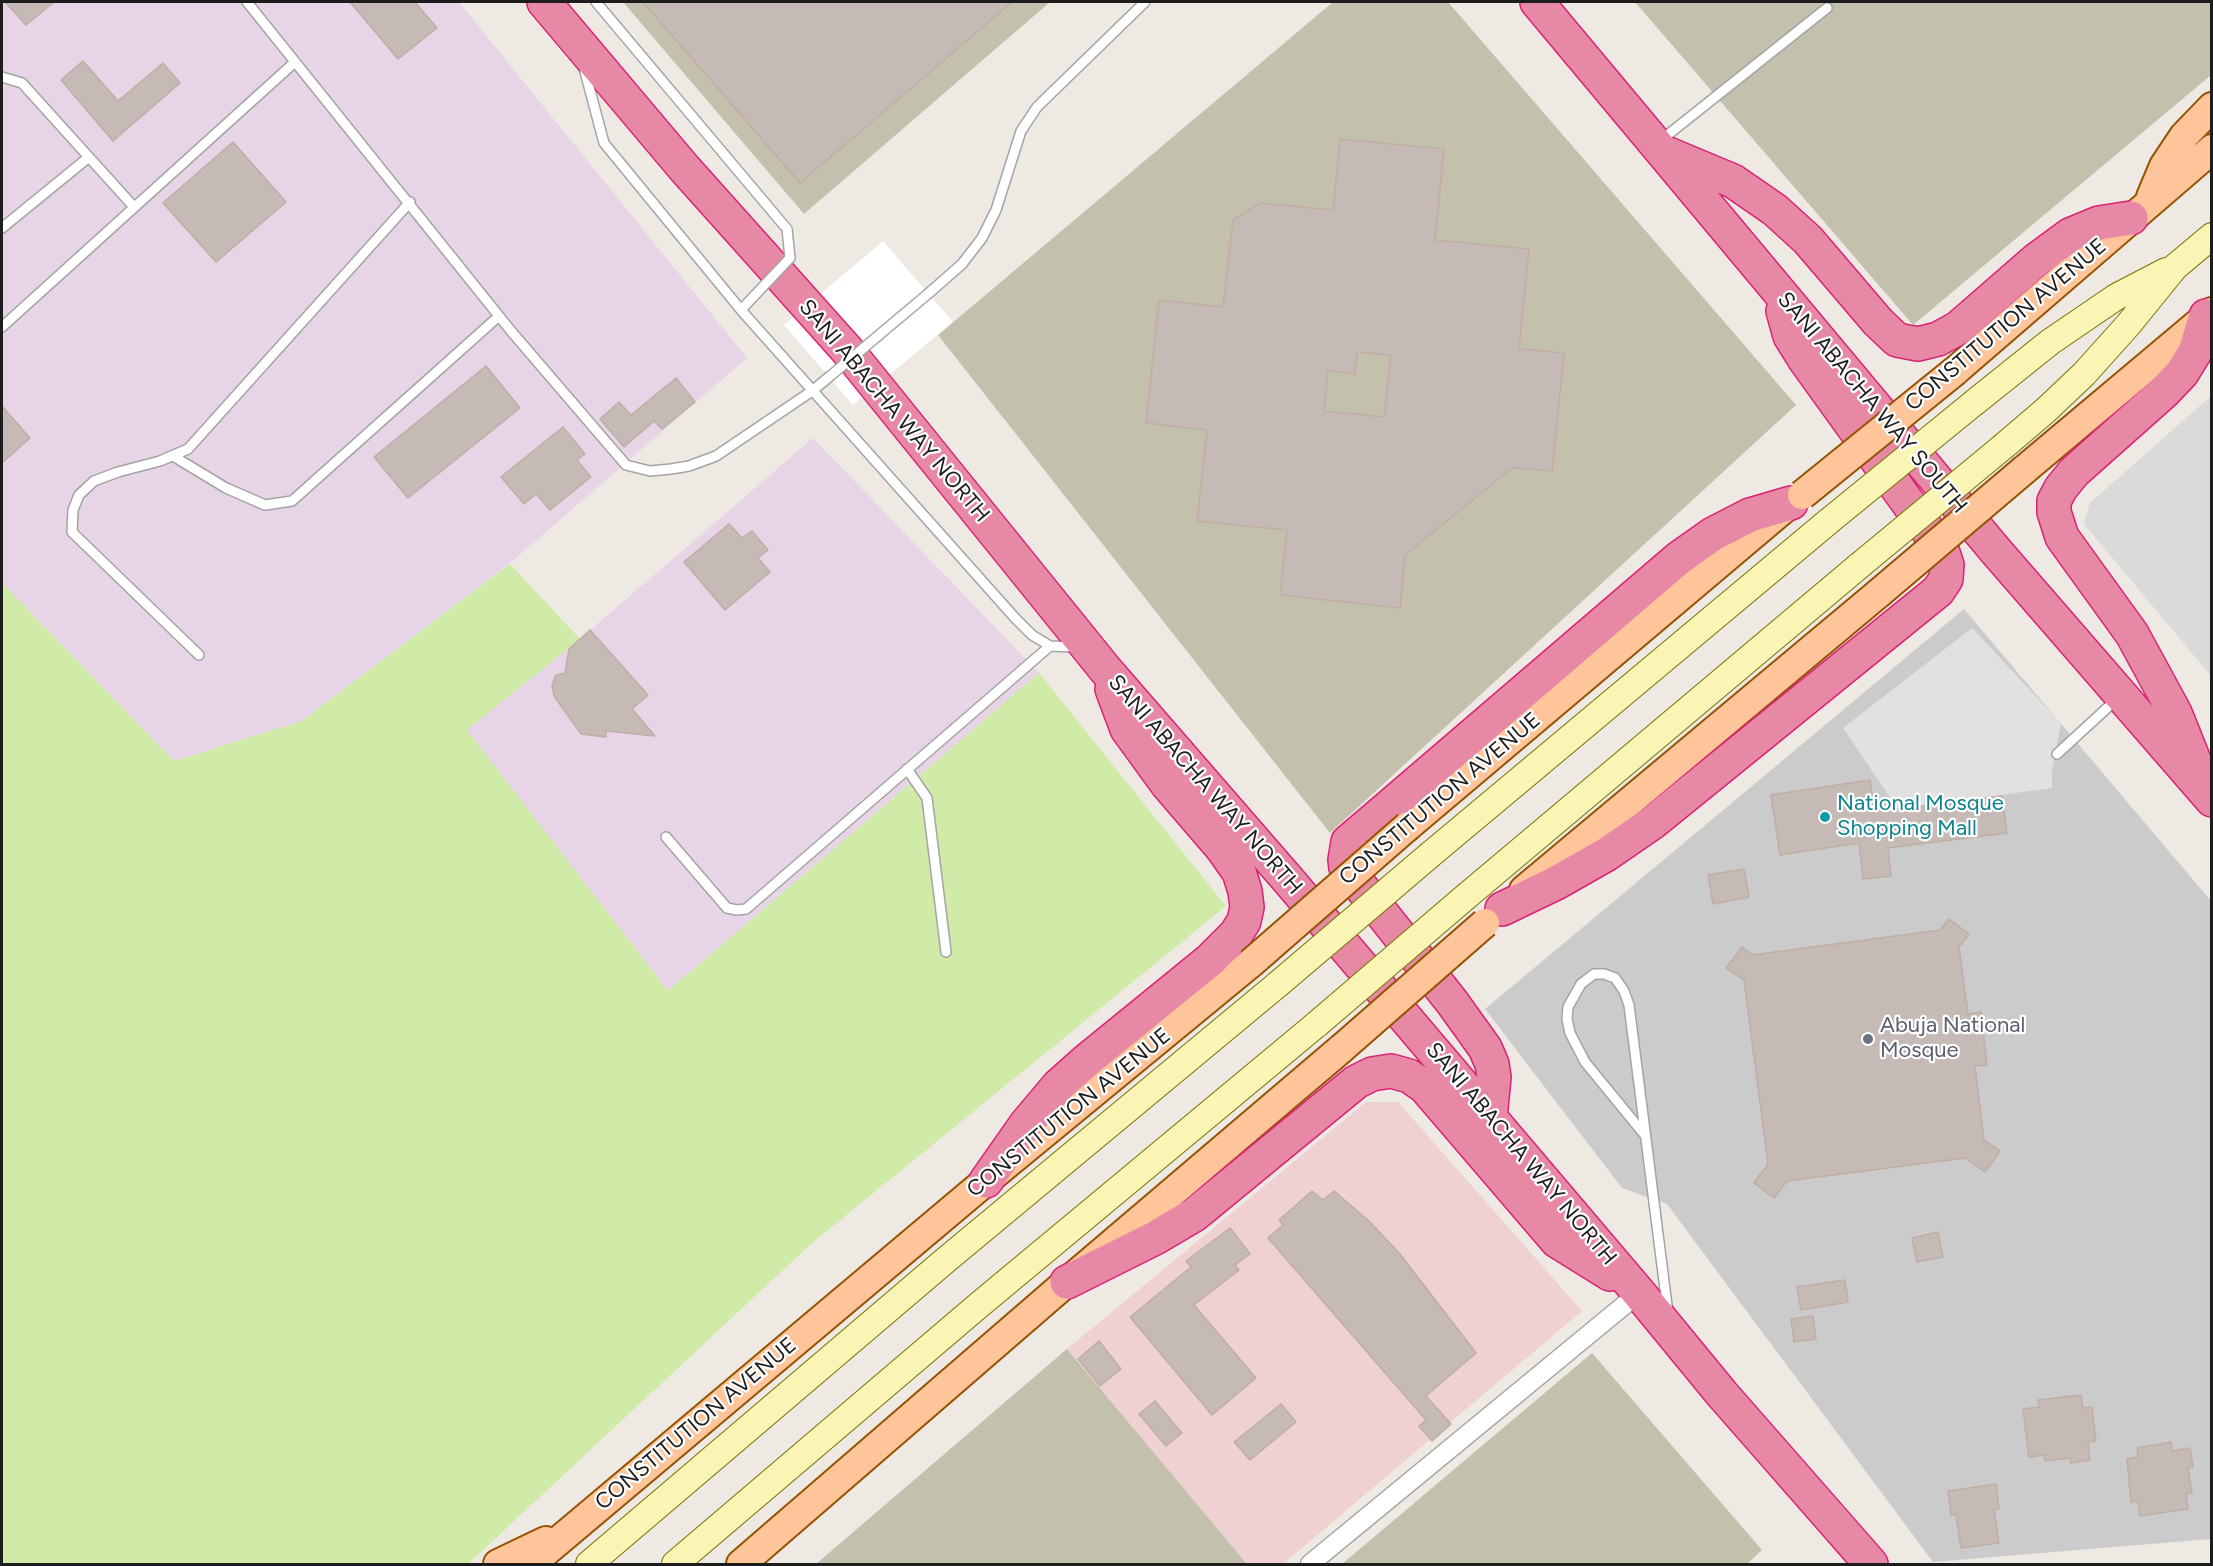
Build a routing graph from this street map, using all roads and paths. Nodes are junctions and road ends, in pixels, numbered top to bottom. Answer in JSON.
{"nodes":[{"id":1,"x":247,"y":2,"type":"edge"},
{"id":2,"x":544,"y":2,"type":"edge"},
{"id":3,"x":596,"y":2,"type":"edge"},
{"id":4,"x":1145,"y":2,"type":"edge"},
{"id":5,"x":1537,"y":2,"type":"edge"},
{"id":6,"x":1827,"y":8,"type":"dead end"},
{"id":7,"x":576,"y":40,"type":"junction"},
{"id":8,"x":295,"y":62,"type":"junction"},
{"id":9,"x":2,"y":77,"type":"edge"},
{"id":10,"x":2211,"y":107,"type":"edge"},
{"id":11,"x":1658,"y":148,"type":"junction"},
{"id":12,"x":2211,"y":149,"type":"edge"},
{"id":13,"x":89,"y":157,"type":"junction"},
{"id":14,"x":410,"y":202,"type":"junction"},
{"id":15,"x":134,"y":207,"type":"junction"},
{"id":16,"x":2140,"y":210,"type":"junction"},
{"id":17,"x":2,"y":228,"type":"edge"},
{"id":18,"x":2211,"y":236,"type":"edge"},
{"id":19,"x":2175,"y":267,"type":"junction"},
{"id":20,"x":1779,"y":291,"type":"junction"},
{"id":21,"x":741,"y":310,"type":"junction"},
{"id":22,"x":2209,"y":314,"type":"edge"},
{"id":23,"x":499,"y":316,"type":"junction"},
{"id":24,"x":2,"y":327,"type":"edge"},
{"id":25,"x":812,"y":391,"type":"junction"},
{"id":26,"x":173,"y":456,"type":"junction"},
{"id":27,"x":1796,"y":499,"type":"junction"},
{"id":28,"x":1050,"y":646,"type":"junction"},
{"id":29,"x":199,"y":655,"type":"dead end"},
{"id":30,"x":1096,"y":658,"type":"junction"},
{"id":31,"x":2120,"y":696,"type":"junction"},
{"id":32,"x":2057,"y":754,"type":"dead end"},
{"id":33,"x":907,"y":769,"type":"junction"},
{"id":34,"x":2210,"y":799,"type":"edge"},
{"id":35,"x":666,"y":837,"type":"dead end"},
{"id":36,"x":1493,"y":916,"type":"junction"},
{"id":37,"x":946,"y":952,"type":"dead end"},
{"id":38,"x":1490,"y":1118,"type":"junction"},
{"id":39,"x":1644,"y":1134,"type":"junction"},
{"id":40,"x":986,"y":1180,"type":"junction"},
{"id":41,"x":1067,"y":1282,"type":"junction"},
{"id":42,"x":1639,"y":1293,"type":"junction"},
{"id":43,"x":1670,"y":1330,"type":"junction"},
{"id":44,"x":577,"y":1525,"type":"junction"},
{"id":45,"x":1861,"y":1561,"type":"edge"},
{"id":46,"x":498,"y":1564,"type":"edge"},
{"id":47,"x":531,"y":1564,"type":"edge"},
{"id":48,"x":589,"y":1564,"type":"edge"},
{"id":49,"x":675,"y":1564,"type":"edge"},
{"id":50,"x":741,"y":1564,"type":"edge"},
{"id":51,"x":1310,"y":1564,"type":"edge"}],
"edges":[{"from":1,"to":8,"type":"lane"},
{"from":2,"to":7,"type":"highway","name":"SANI ABACHA WAY NORTH"},
{"from":3,"to":21,"type":"lane","bridge":true},
{"from":4,"to":25,"type":"lane","bridge":true},
{"from":5,"to":11,"type":"highway","name":"SANI ABACHA WAY SOUTH"},
{"from":6,"to":11,"type":"lane"},
{"from":7,"to":21,"type":"lane"},
{"from":7,"to":30,"type":"highway","name":"SANI ABACHA WAY NORTH"},
{"from":8,"to":14,"type":"lane"},
{"from":8,"to":15,"type":"lane"},
{"from":9,"to":13,"type":"lane"},
{"from":10,"to":16,"type":"main road"},
{"from":11,"to":16,"type":"highway"},
{"from":11,"to":20,"type":"highway","name":"SANI ABACHA WAY SOUTH"},
{"from":12,"to":16,"type":"main road","name":"CONSTITUTION AVENUE"},
{"from":13,"to":15,"type":"lane"},
{"from":13,"to":17,"type":"lane"},
{"from":14,"to":23,"type":"lane"},
{"from":14,"to":26,"type":"lane"},
{"from":15,"to":24,"type":"lane"},
{"from":16,"to":27,"type":"main road","name":"CONSTITUTION AVENUE","bridge":true},
{"from":18,"to":19,"type":"main road","name":"CONSTITUTION AVENUE"},
{"from":19,"to":48,"type":"main road","name":"CONSTITUTION AVENUE","bridge":true},
{"from":19,"to":49,"type":"main road","name":"CONSTITUTION AVENUE","bridge":true},
{"from":20,"to":31,"type":"highway","name":"SANI ABACHA WAY SOUTH"},
{"from":20,"to":36,"type":"highway"},
{"from":21,"to":25,"type":"lane"},
{"from":22,"to":34,"type":"highway"},
{"from":22,"to":36,"type":"main road","bridge":true},
{"from":23,"to":25,"type":"lane"},
{"from":23,"to":26,"type":"lane"},
{"from":25,"to":28,"type":"lane"},
{"from":26,"to":29,"type":"lane"},
{"from":27,"to":38,"type":"highway"},
{"from":27,"to":40,"type":"main road","name":"CONSTITUTION AVENUE","bridge":true},
{"from":28,"to":30,"type":"lane"},
{"from":28,"to":33,"type":"lane"},
{"from":30,"to":38,"type":"highway","name":"SANI ABACHA WAY NORTH"},
{"from":30,"to":40,"type":"highway"},
{"from":31,"to":32,"type":"lane"},
{"from":31,"to":34,"type":"highway","name":"SANI ABACHA WAY SOUTH"},
{"from":33,"to":35,"type":"lane"},
{"from":33,"to":37,"type":"lane"},
{"from":36,"to":41,"type":"main road","bridge":true},
{"from":38,"to":42,"type":"highway","name":"SANI ABACHA WAY NORTH"},
{"from":39,"to":39,"type":"lane"},
{"from":39,"to":43,"type":"lane"},
{"from":40,"to":44,"type":"main road","name":"CONSTITUTION AVENUE"},
{"from":41,"to":42,"type":"highway"},
{"from":41,"to":50,"type":"main road"},
{"from":42,"to":43,"type":"highway","name":"SANI ABACHA WAY NORTH"},
{"from":42,"to":51,"type":"street"},
{"from":43,"to":45,"type":"highway","name":"SANI ABACHA WAY NORTH"},
{"from":44,"to":46,"type":"main road"},
{"from":44,"to":47,"type":"main road","name":"CONSTITUTION AVENUE"}]}
